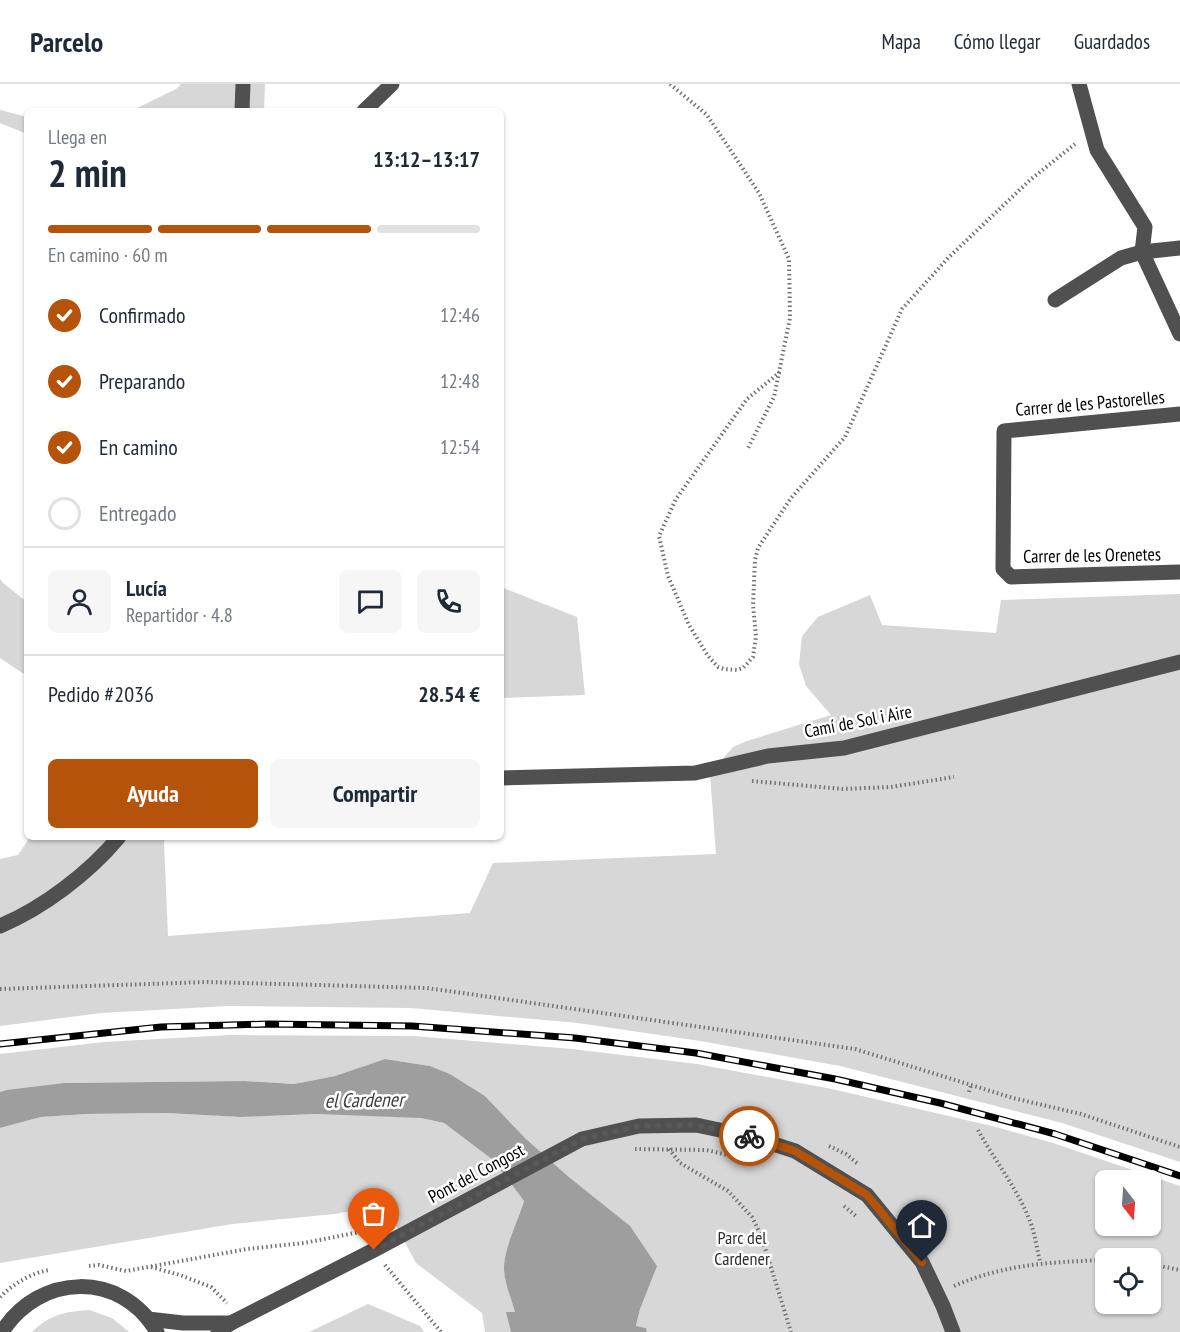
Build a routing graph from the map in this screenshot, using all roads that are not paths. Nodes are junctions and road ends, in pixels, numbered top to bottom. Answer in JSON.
{"nodes":[{"id":1,"x":243,"y":84,"type":"edge"},
{"id":2,"x":392,"y":84,"type":"edge"},
{"id":3,"x":1079,"y":84,"type":"edge"},
{"id":4,"x":242,"y":108,"type":"edge"},
{"id":5,"x":367,"y":108,"type":"edge"},
{"id":6,"x":1180,"y":248,"type":"edge"},
{"id":7,"x":1142,"y":252,"type":"junction"},
{"id":8,"x":1055,"y":300,"type":"dead end"},
{"id":9,"x":1180,"y":334,"type":"edge"},
{"id":10,"x":1180,"y":414,"type":"edge"},
{"id":11,"x":1004,"y":431,"type":"joint"},
{"id":12,"x":1180,"y":572,"type":"edge"},
{"id":13,"x":1180,"y":662,"type":"edge"},
{"id":14,"x":504,"y":778,"type":"edge"},
{"id":15,"x":116,"y":840,"type":"edge"},
{"id":16,"x":0,"y":926,"type":"edge"},
{"id":17,"x":148,"y":1319,"type":"junction"},
{"id":18,"x":227,"y":1321,"type":"edge"},
{"id":19,"x":2,"y":1332,"type":"edge"},
{"id":20,"x":157,"y":1332,"type":"edge"},
{"id":21,"x":953,"y":1332,"type":"edge"}],
"edges":[{"from":1,"to":4,"type":"street"},
{"from":2,"to":5,"type":"street"},
{"from":3,"to":7,"type":"street"},
{"from":6,"to":7,"type":"street"},
{"from":7,"to":8,"type":"street"},
{"from":7,"to":9,"type":"street"},
{"from":10,"to":11,"type":"street","name":"Carrer de les Pastorelles"},
{"from":11,"to":12,"type":"street","name":"Carrer de les Orenetes"},
{"from":13,"to":14,"type":"street","name":"Camí de Sol i Aire"},
{"from":15,"to":16,"type":"street"},
{"from":17,"to":18,"type":"street"},
{"from":17,"to":19,"type":"street"},
{"from":17,"to":20,"type":"street"},
{"from":18,"to":21,"type":"street","name":"Pont del Congost"}]}
